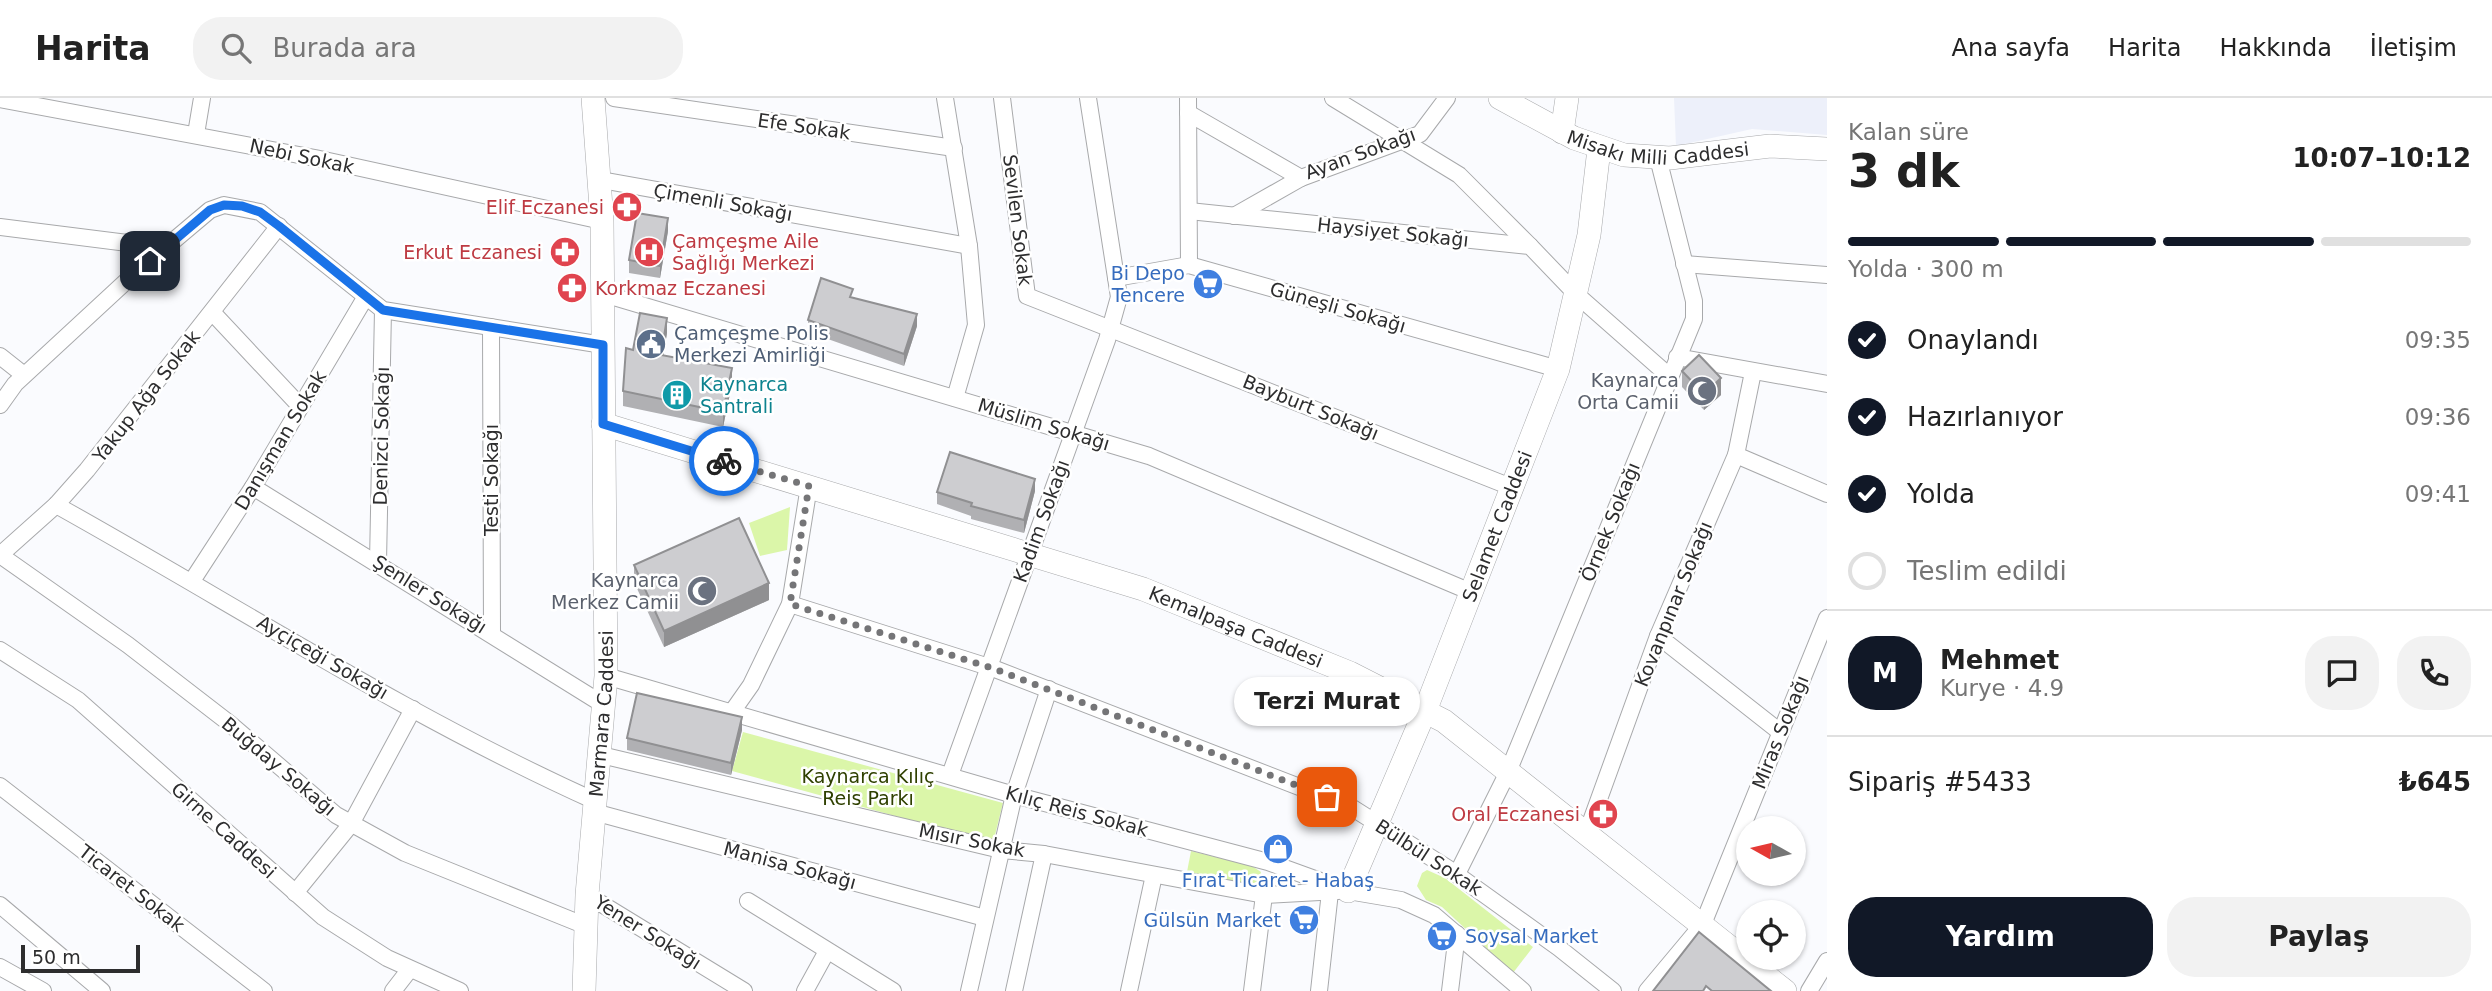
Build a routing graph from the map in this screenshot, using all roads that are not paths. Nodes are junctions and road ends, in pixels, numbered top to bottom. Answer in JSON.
{"nodes":[{"id":1,"x":202,"y":98,"type":"edge"},
{"id":2,"x":593,"y":98,"type":"edge"},
{"id":3,"x":614,"y":98,"type":"edge"},
{"id":4,"x":945,"y":98,"type":"edge"},
{"id":5,"x":1002,"y":98,"type":"edge"},
{"id":6,"x":1088,"y":98,"type":"edge"},
{"id":7,"x":1333,"y":98,"type":"edge"},
{"id":8,"x":1447,"y":98,"type":"edge"},
{"id":9,"x":1500,"y":98,"type":"edge"},
{"id":10,"x":1567,"y":98,"type":"edge"},
{"id":11,"x":0,"y":99,"type":"edge"},
{"id":12,"x":1188,"y":106,"type":"edge"},
{"id":13,"x":1562,"y":132,"type":"junction"},
{"id":14,"x":196,"y":134,"type":"junction"},
{"id":15,"x":1406,"y":140,"type":"junction"},
{"id":16,"x":954,"y":148,"type":"junction"},
{"id":17,"x":1599,"y":149,"type":"junction"},
{"id":18,"x":1827,"y":149,"type":"edge"},
{"id":19,"x":1658,"y":158,"type":"junction"},
{"id":20,"x":1301,"y":178,"type":"junction"},
{"id":21,"x":601,"y":180,"type":"junction"},
{"id":22,"x":1189,"y":211,"type":"junction"},
{"id":23,"x":1234,"y":216,"type":"junction"},
{"id":24,"x":602,"y":221,"type":"junction"},
{"id":25,"x":279,"y":226,"type":"junction"},
{"id":26,"x":0,"y":227,"type":"edge"},
{"id":27,"x":969,"y":246,"type":"junction"},
{"id":28,"x":1530,"y":246,"type":"junction"},
{"id":29,"x":167,"y":248,"type":"junction"},
{"id":30,"x":1684,"y":264,"type":"junction"},
{"id":31,"x":1189,"y":265,"type":"junction"},
{"id":32,"x":1827,"y":275,"type":"edge"},
{"id":33,"x":1116,"y":278,"type":"junction"},
{"id":34,"x":604,"y":294,"type":"junction"},
{"id":35,"x":1577,"y":295,"type":"junction"},
{"id":36,"x":365,"y":298,"type":"junction"},
{"id":37,"x":383,"y":310,"type":"junction"},
{"id":38,"x":212,"y":312,"type":"junction"},
{"id":39,"x":491,"y":327,"type":"junction"},
{"id":40,"x":1111,"y":327,"type":"junction"},
{"id":41,"x":603,"y":345,"type":"junction"},
{"id":42,"x":0,"y":356,"type":"edge"},
{"id":43,"x":1677,"y":357,"type":"junction"},
{"id":44,"x":1558,"y":369,"type":"junction"},
{"id":45,"x":1753,"y":372,"type":"junction"},
{"id":46,"x":24,"y":375,"type":"junction"},
{"id":47,"x":1669,"y":376,"type":"junction"},
{"id":48,"x":1827,"y":384,"type":"edge"},
{"id":49,"x":955,"y":398,"type":"junction"},
{"id":50,"x":0,"y":405,"type":"edge"},
{"id":51,"x":300,"y":406,"type":"junction"},
{"id":52,"x":603,"y":424,"type":"junction"},
{"id":53,"x":1073,"y":433,"type":"junction"},
{"id":54,"x":1736,"y":455,"type":"junction"},
{"id":55,"x":809,"y":486,"type":"junction"},
{"id":56,"x":253,"y":487,"type":"junction"},
{"id":57,"x":1511,"y":487,"type":"junction"},
{"id":58,"x":1827,"y":494,"type":"edge"},
{"id":59,"x":55,"y":505,"type":"junction"},
{"id":60,"x":1030,"y":552,"type":"junction"},
{"id":61,"x":0,"y":555,"type":"edge"},
{"id":62,"x":378,"y":562,"type":"junction"},
{"id":63,"x":192,"y":581,"type":"junction"},
{"id":64,"x":1471,"y":592,"type":"junction"},
{"id":65,"x":790,"y":604,"type":"junction"},
{"id":66,"x":1827,"y":618,"type":"edge"},
{"id":67,"x":492,"y":632,"type":"junction"},
{"id":68,"x":1658,"y":636,"type":"junction"},
{"id":69,"x":0,"y":650,"type":"edge"},
{"id":70,"x":989,"y":666,"type":"junction"},
{"id":71,"x":606,"y":677,"type":"junction"},
{"id":72,"x":1049,"y":689,"type":"junction"},
{"id":73,"x":604,"y":705,"type":"junction"},
{"id":74,"x":413,"y":709,"type":"junction"},
{"id":75,"x":1425,"y":711,"type":"junction"},
{"id":76,"x":732,"y":712,"type":"junction"},
{"id":77,"x":1780,"y":732,"type":"junction"},
{"id":78,"x":601,"y":755,"type":"junction"},
{"id":79,"x":1508,"y":772,"type":"junction"},
{"id":80,"x":950,"y":775,"type":"junction"},
{"id":81,"x":0,"y":786,"type":"edge"},
{"id":82,"x":1014,"y":794,"type":"junction"},
{"id":83,"x":594,"y":806,"type":"junction"},
{"id":84,"x":351,"y":824,"type":"junction"},
{"id":85,"x":1378,"y":824,"type":"junction"},
{"id":86,"x":1587,"y":835,"type":"junction"},
{"id":87,"x":1001,"y":850,"type":"junction"},
{"id":88,"x":1044,"y":854,"type":"junction"},
{"id":89,"x":1457,"y":874,"type":"junction"},
{"id":90,"x":1154,"y":875,"type":"junction"},
{"id":91,"x":1339,"y":891,"type":"junction"},
{"id":92,"x":295,"y":893,"type":"junction"},
{"id":93,"x":587,"y":895,"type":"junction"},
{"id":94,"x":1264,"y":895,"type":"junction"},
{"id":95,"x":748,"y":901,"type":"dead end"},
{"id":96,"x":0,"y":905,"type":"edge"},
{"id":97,"x":985,"y":918,"type":"junction"},
{"id":98,"x":1703,"y":924,"type":"junction"},
{"id":99,"x":586,"y":926,"type":"junction"},
{"id":100,"x":1457,"y":934,"type":"junction"},
{"id":101,"x":827,"y":951,"type":"junction"},
{"id":102,"x":1827,"y":961,"type":"edge"},
{"id":103,"x":0,"y":967,"type":"edge"},
{"id":104,"x":410,"y":969,"type":"junction"},
{"id":105,"x":96,"y":989,"type":"edge"},
{"id":106,"x":44,"y":991,"type":"edge"},
{"id":107,"x":264,"y":991,"type":"edge"},
{"id":108,"x":393,"y":991,"type":"edge"},
{"id":109,"x":460,"y":991,"type":"edge"},
{"id":110,"x":584,"y":991,"type":"edge"},
{"id":111,"x":744,"y":991,"type":"edge"},
{"id":112,"x":805,"y":991,"type":"edge"},
{"id":113,"x":892,"y":991,"type":"edge"},
{"id":114,"x":970,"y":991,"type":"edge"},
{"id":115,"x":1014,"y":991,"type":"edge"},
{"id":116,"x":1129,"y":991,"type":"edge"},
{"id":117,"x":1252,"y":991,"type":"edge"},
{"id":118,"x":1320,"y":991,"type":"edge"},
{"id":119,"x":1450,"y":991,"type":"edge"},
{"id":120,"x":1523,"y":991,"type":"edge"},
{"id":121,"x":1612,"y":991,"type":"edge"},
{"id":122,"x":1647,"y":991,"type":"edge"},
{"id":123,"x":1785,"y":991,"type":"edge"},
{"id":124,"x":1809,"y":991,"type":"edge"}],
"edges":[{"from":1,"to":14,"type":"street"},
{"from":2,"to":21,"type":"street","name":"Marmara Caddesi"},
{"from":3,"to":16,"type":"street","name":"Efe Sokak"},
{"from":4,"to":16,"type":"street"},
{"from":5,"to":40,"type":"street","name":"Sevilen Sokak"},
{"from":6,"to":33,"type":"street","name":"Kadim Sokağı"},
{"from":7,"to":15,"type":"street"},
{"from":8,"to":15,"type":"street","name":"Ayan Sokağı"},
{"from":9,"to":13,"type":"street","name":"Misakı Milli Caddesi"},
{"from":10,"to":13,"type":"street"},
{"from":11,"to":14,"type":"street","name":"Nebi Sokak"},
{"from":12,"to":20,"type":"street","name":"Ayan Sokağı"},
{"from":12,"to":22,"type":"street"},
{"from":13,"to":17,"type":"street","name":"Misakı Milli Caddesi"},
{"from":14,"to":24,"type":"street","name":"Nebi Sokak"},
{"from":15,"to":20,"type":"street","name":"Ayan Sokağı"},
{"from":15,"to":28,"type":"street"},
{"from":16,"to":27,"type":"street"},
{"from":17,"to":19,"type":"street","name":"Misakı Milli Caddesi"},
{"from":17,"to":35,"type":"street","name":"Selamet Caddesi"},
{"from":18,"to":19,"type":"street","name":"Misakı Milli Caddesi"},
{"from":19,"to":30,"type":"street","name":"Örnek Sokağı"},
{"from":20,"to":23,"type":"street"},
{"from":21,"to":24,"type":"street","name":"Marmara Caddesi"},
{"from":21,"to":27,"type":"street","name":"Çimenli Sokağı"},
{"from":22,"to":23,"type":"street","name":"Haysiyet Sokağı"},
{"from":22,"to":31,"type":"street"},
{"from":23,"to":28,"type":"street","name":"Haysiyet Sokağı"},
{"from":24,"to":34,"type":"street","name":"Marmara Caddesi"},
{"from":25,"to":29,"type":"street"},
{"from":25,"to":36,"type":"street"},
{"from":25,"to":38,"type":"street","name":"Yakup Ağa Sokak"},
{"from":26,"to":29,"type":"street"},
{"from":27,"to":49,"type":"street"},
{"from":28,"to":35,"type":"street"},
{"from":29,"to":46,"type":"street"},
{"from":30,"to":32,"type":"street"},
{"from":30,"to":43,"type":"street","name":"Örnek Sokağı"},
{"from":31,"to":33,"type":"street","name":"Güneşli Sokağı"},
{"from":31,"to":44,"type":"street","name":"Güneşli Sokağı"},
{"from":33,"to":40,"type":"street","name":"Kadim Sokağı"},
{"from":34,"to":41,"type":"street","name":"Marmara Caddesi"},
{"from":34,"to":49,"type":"street","name":"Müslim Sokağı"},
{"from":35,"to":44,"type":"street","name":"Selamet Caddesi"},
{"from":35,"to":47,"type":"street"},
{"from":36,"to":37,"type":"street"},
{"from":36,"to":51,"type":"street","name":"Danışman Sokak"},
{"from":37,"to":39,"type":"street"},
{"from":37,"to":62,"type":"street","name":"Denizci Sokağı"},
{"from":38,"to":51,"type":"street"},
{"from":38,"to":59,"type":"street","name":"Yakup Ağa Sokak"},
{"from":39,"to":41,"type":"street"},
{"from":39,"to":67,"type":"street","name":"Testi Sokağı"},
{"from":40,"to":53,"type":"street","name":"Kadim Sokağı"},
{"from":40,"to":57,"type":"street","name":"Bayburt Sokağı"},
{"from":41,"to":52,"type":"street","name":"Marmara Caddesi"},
{"from":42,"to":46,"type":"street"},
{"from":43,"to":45,"type":"street"},
{"from":43,"to":47,"type":"street","name":"Örnek Sokağı"},
{"from":44,"to":57,"type":"street","name":"Selamet Caddesi"},
{"from":45,"to":48,"type":"street"},
{"from":45,"to":54,"type":"street","name":"Kovanpınar Sokağı"},
{"from":46,"to":50,"type":"street"},
{"from":47,"to":79,"type":"street","name":"Örnek Sokağı"},
{"from":49,"to":53,"type":"street","name":"Müslim Sokağı"},
{"from":51,"to":56,"type":"street","name":"Danışman Sokak"},
{"from":52,"to":55,"type":"street","name":"Kemalpaşa Caddesi"},
{"from":52,"to":71,"type":"street","name":"Marmara Caddesi"},
{"from":53,"to":60,"type":"street","name":"Kadim Sokağı"},
{"from":53,"to":64,"type":"street","name":"Müslim Sokağı"},
{"from":54,"to":58,"type":"street"},
{"from":54,"to":68,"type":"street","name":"Kovanpınar Sokağı"},
{"from":55,"to":60,"type":"street","name":"Kemalpaşa Caddesi"},
{"from":55,"to":65,"type":"street"},
{"from":56,"to":62,"type":"street","name":"Şenler Sokağı"},
{"from":56,"to":63,"type":"street","name":"Danışman Sokak"},
{"from":57,"to":64,"type":"street","name":"Selamet Caddesi"},
{"from":59,"to":61,"type":"street","name":"Yakup Ağa Sokak"},
{"from":59,"to":63,"type":"street","name":"Ayçiçeği Sokağı"},
{"from":60,"to":70,"type":"street","name":"Kadim Sokağı"},
{"from":60,"to":75,"type":"street","name":"Kemalpaşa Caddesi"},
{"from":61,"to":84,"type":"street","name":"Buğday Sokağı"},
{"from":62,"to":67,"type":"street","name":"Şenler Sokağı"},
{"from":63,"to":74,"type":"street","name":"Ayçiçeği Sokağı"},
{"from":64,"to":75,"type":"street","name":"Selamet Caddesi"},
{"from":65,"to":70,"type":"street","name":"Bülbül Sokak"},
{"from":65,"to":76,"type":"street"},
{"from":66,"to":77,"type":"street","name":"Miras Sokağı"},
{"from":67,"to":73,"type":"street","name":"Şenler Sokağı"},
{"from":68,"to":77,"type":"street"},
{"from":68,"to":86,"type":"street","name":"Kovanpınar Sokağı"},
{"from":69,"to":92,"type":"street","name":"Girne Caddesi"},
{"from":70,"to":72,"type":"street","name":"Bülbül Sokak"},
{"from":70,"to":80,"type":"street","name":"Kadim Sokağı"},
{"from":71,"to":73,"type":"street","name":"Marmara Caddesi"},
{"from":71,"to":76,"type":"street","name":"Kılıç Reis Sokak"},
{"from":72,"to":82,"type":"street"},
{"from":72,"to":85,"type":"street","name":"Bülbül Sokak"},
{"from":73,"to":78,"type":"street","name":"Marmara Caddesi"},
{"from":74,"to":83,"type":"street","name":"Ayçiçeği Sokağı"},
{"from":74,"to":84,"type":"street"},
{"from":75,"to":79,"type":"street","name":"Kemalpaşa Caddesi"},
{"from":75,"to":85,"type":"street","name":"Selamet Caddesi"},
{"from":76,"to":80,"type":"street","name":"Kılıç Reis Sokak"},
{"from":77,"to":98,"type":"street","name":"Miras Sokağı"},
{"from":78,"to":83,"type":"street","name":"Marmara Caddesi"},
{"from":78,"to":87,"type":"street","name":"Mısır Sokak"},
{"from":79,"to":86,"type":"street","name":"Kemalpaşa Caddesi"},
{"from":79,"to":89,"type":"street","name":"Örnek Sokağı"},
{"from":80,"to":82,"type":"street","name":"Kılıç Reis Sokak"},
{"from":81,"to":107,"type":"street","name":"Ticaret Sokak"},
{"from":82,"to":87,"type":"street"},
{"from":82,"to":91,"type":"street","name":"Kılıç Reis Sokak"},
{"from":83,"to":93,"type":"street","name":"Marmara Caddesi"},
{"from":83,"to":97,"type":"street","name":"Manisa Sokağı"},
{"from":84,"to":92,"type":"street"},
{"from":84,"to":99,"type":"street","name":"Buğday Sokağı"},
{"from":85,"to":89,"type":"street","name":"Bülbül Sokak"},
{"from":85,"to":91,"type":"street","name":"Selamet Caddesi"},
{"from":86,"to":98,"type":"street","name":"Kemalpaşa Caddesi"},
{"from":87,"to":88,"type":"street","name":"Mısır Sokak"},
{"from":87,"to":97,"type":"street"},
{"from":88,"to":90,"type":"street","name":"Mısır Sokak"},
{"from":88,"to":115,"type":"street"},
{"from":89,"to":121,"type":"street","name":"Bülbül Sokak"},
{"from":90,"to":94,"type":"street","name":"Mısır Sokak"},
{"from":90,"to":116,"type":"street"},
{"from":91,"to":94,"type":"street","name":"Mısır Sokak"},
{"from":91,"to":100,"type":"street","name":"Kılıç Reis Sokak"},
{"from":91,"to":118,"type":"street"},
{"from":92,"to":104,"type":"street","name":"Girne Caddesi"},
{"from":93,"to":99,"type":"street","name":"Marmara Caddesi"},
{"from":93,"to":111,"type":"street","name":"Yener Sokağı"},
{"from":94,"to":117,"type":"street"},
{"from":95,"to":101,"type":"street"},
{"from":96,"to":105,"type":"street"},
{"from":97,"to":114,"type":"street"},
{"from":98,"to":122,"type":"street","name":"Miras Sokağı"},
{"from":98,"to":123,"type":"street","name":"Kemalpaşa Caddesi"},
{"from":99,"to":110,"type":"street","name":"Marmara Caddesi"},
{"from":100,"to":119,"type":"street"},
{"from":100,"to":120,"type":"street","name":"Kılıç Reis Sokak"},
{"from":101,"to":112,"type":"street"},
{"from":101,"to":113,"type":"street"},
{"from":102,"to":124,"type":"street"},
{"from":103,"to":106,"type":"street"},
{"from":104,"to":108,"type":"street"},
{"from":104,"to":109,"type":"street","name":"Girne Caddesi"}]}
